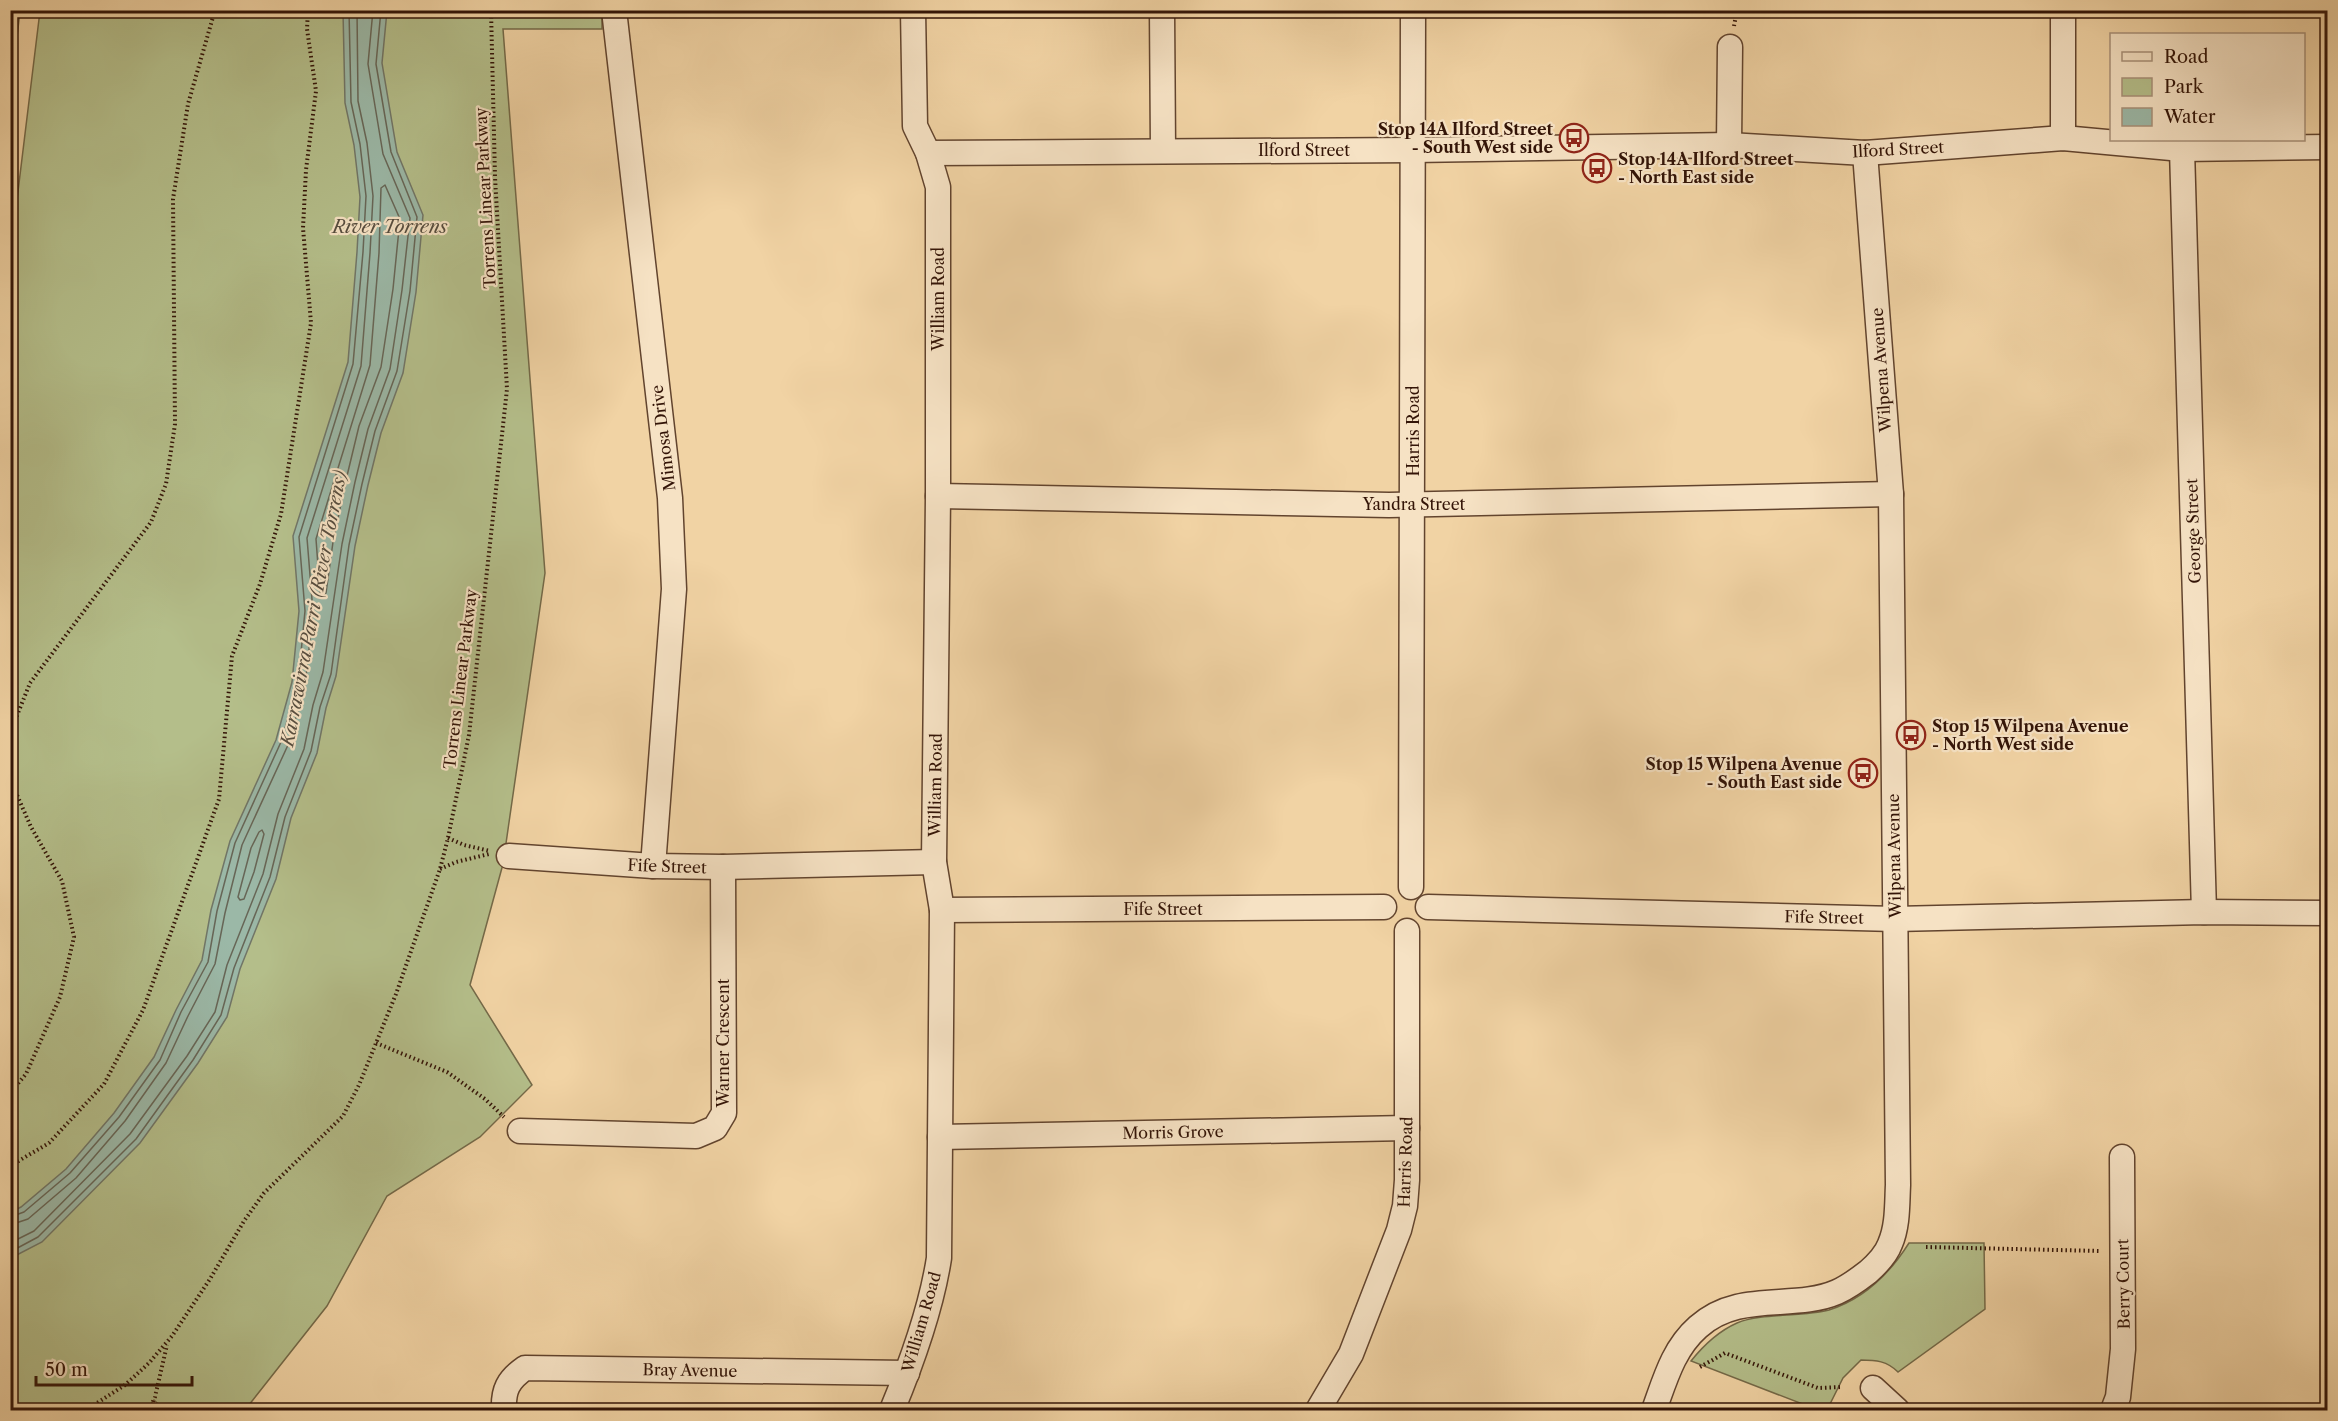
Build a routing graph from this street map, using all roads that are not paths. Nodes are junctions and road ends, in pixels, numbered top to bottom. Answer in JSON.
{"nodes":[{"id":1,"x":614,"y":10,"type":"edge"},
{"id":2,"x":913,"y":10,"type":"edge"},
{"id":3,"x":1162,"y":10,"type":"edge"},
{"id":4,"x":1413,"y":10,"type":"edge"},
{"id":5,"x":2063,"y":10,"type":"edge"},
{"id":6,"x":1730,"y":47,"type":"dead end"},
{"id":7,"x":2062,"y":138,"type":"junction"},
{"id":8,"x":1729,"y":145,"type":"junction"},
{"id":9,"x":2328,"y":147,"type":"edge"},
{"id":10,"x":2182,"y":149,"type":"junction"},
{"id":11,"x":1163,"y":150,"type":"junction"},
{"id":12,"x":1413,"y":150,"type":"junction"},
{"id":13,"x":928,"y":153,"type":"junction"},
{"id":14,"x":1865,"y":153,"type":"junction"},
{"id":15,"x":1890,"y":494,"type":"junction"},
{"id":16,"x":938,"y":496,"type":"junction"},
{"id":17,"x":1413,"y":505,"type":"junction"},
{"id":18,"x":509,"y":856,"type":"dead end"},
{"id":19,"x":934,"y":862,"type":"junction"},
{"id":20,"x":653,"y":866,"type":"junction"},
{"id":21,"x":723,"y":867,"type":"junction"},
{"id":22,"x":1411,"y":887,"type":"junction"},
{"id":23,"x":1384,"y":907,"type":"junction"},
{"id":24,"x":1428,"y":907,"type":"junction"},
{"id":25,"x":942,"y":910,"type":"junction"},
{"id":26,"x":2204,"y":912,"type":"junction"},
{"id":27,"x":2328,"y":913,"type":"edge"},
{"id":28,"x":1895,"y":919,"type":"junction"},
{"id":29,"x":1407,"y":931,"type":"junction"},
{"id":30,"x":1407,"y":1128,"type":"junction"},
{"id":31,"x":520,"y":1131,"type":"road end"},
{"id":32,"x":940,"y":1137,"type":"junction"},
{"id":33,"x":2122,"y":1157,"type":"dead end"},
{"id":34,"x":907,"y":1373,"type":"junction"},
{"id":35,"x":1873,"y":1388,"type":"dead end"},
{"id":36,"x":504,"y":1410,"type":"edge"},
{"id":37,"x":892,"y":1410,"type":"edge"},
{"id":38,"x":1318,"y":1410,"type":"edge"},
{"id":39,"x":1654,"y":1410,"type":"edge"},
{"id":40,"x":1897,"y":1410,"type":"edge"},
{"id":41,"x":2114,"y":1410,"type":"edge"}],
"edges":[{"from":1,"to":20,"type":"street","name":"Mimosa Drive"},
{"from":2,"to":13,"type":"street","name":"William Road"},
{"from":3,"to":11,"type":"street"},
{"from":4,"to":12,"type":"street","name":"Harris Road"},
{"from":5,"to":7,"type":"street"},
{"from":6,"to":8,"type":"street"},
{"from":7,"to":10,"type":"street","name":"Ilford Street"},
{"from":7,"to":14,"type":"street","name":"Ilford Street"},
{"from":8,"to":12,"type":"street","name":"Ilford Street"},
{"from":8,"to":14,"type":"street","name":"Ilford Street"},
{"from":9,"to":10,"type":"street","name":"Ilford Street"},
{"from":10,"to":26,"type":"street","name":"George Street"},
{"from":11,"to":12,"type":"street","name":"Ilford Street"},
{"from":11,"to":13,"type":"street","name":"Ilford Street"},
{"from":12,"to":17,"type":"street","name":"Harris Road"},
{"from":13,"to":16,"type":"street","name":"William Road"},
{"from":14,"to":15,"type":"street","name":"Wilpena Avenue"},
{"from":15,"to":17,"type":"street","name":"Yandra Street"},
{"from":15,"to":28,"type":"street","name":"Wilpena Avenue"},
{"from":16,"to":17,"type":"street","name":"Yandra Street"},
{"from":16,"to":19,"type":"street","name":"William Road"},
{"from":17,"to":22,"type":"street","name":"Harris Road"},
{"from":18,"to":20,"type":"street","name":"Fife Street"},
{"from":19,"to":21,"type":"street","name":"Fife Street"},
{"from":19,"to":25,"type":"street","name":"William Road"},
{"from":20,"to":21,"type":"street","name":"Fife Street"},
{"from":21,"to":31,"type":"street","name":"Warner Crescent"},
{"from":22,"to":23,"type":"street"},
{"from":22,"to":24,"type":"street"},
{"from":23,"to":25,"type":"street","name":"Fife Street"},
{"from":23,"to":29,"type":"street"},
{"from":24,"to":28,"type":"street","name":"Fife Street"},
{"from":24,"to":29,"type":"street"},
{"from":25,"to":32,"type":"street","name":"William Road"},
{"from":26,"to":27,"type":"street","name":"Fife Street"},
{"from":26,"to":28,"type":"street","name":"Fife Street"},
{"from":28,"to":39,"type":"street","name":"Wilpena Avenue"},
{"from":29,"to":30,"type":"street","name":"Harris Road"},
{"from":30,"to":32,"type":"street","name":"Morris Grove"},
{"from":30,"to":38,"type":"street","name":"Harris Road"},
{"from":32,"to":34,"type":"street","name":"William Road"},
{"from":33,"to":41,"type":"street","name":"Berry Court"},
{"from":34,"to":36,"type":"street","name":"Bray Avenue"},
{"from":34,"to":37,"type":"street","name":"William Road"},
{"from":35,"to":40,"type":"street"}]}
